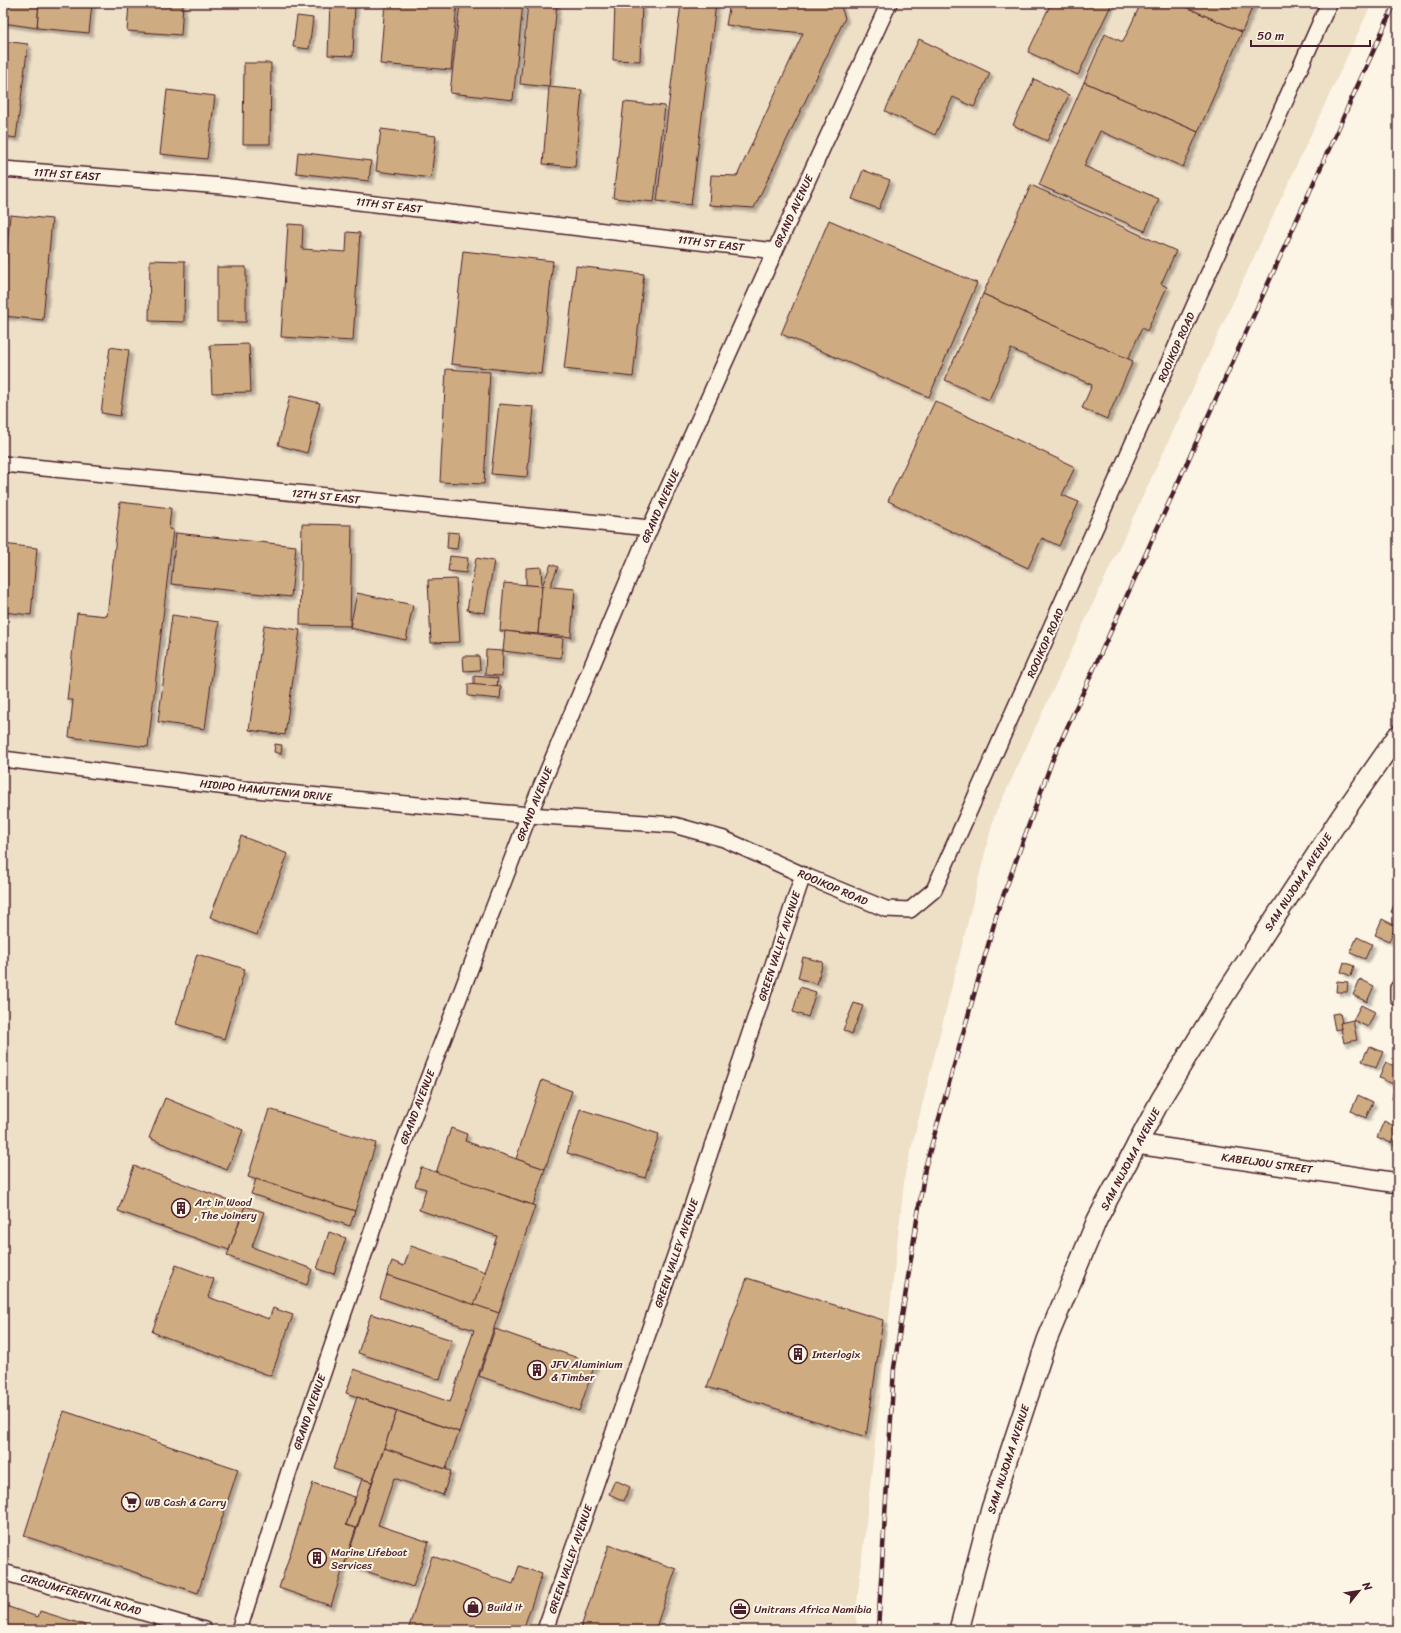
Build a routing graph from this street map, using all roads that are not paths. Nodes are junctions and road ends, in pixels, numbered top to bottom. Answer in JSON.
{"nodes":[{"id":1,"x":889,"y":3,"type":"edge"},
{"id":2,"x":1330,"y":3,"type":"edge"},
{"id":3,"x":3,"y":169,"type":"edge"},
{"id":4,"x":775,"y":251,"type":"junction"},
{"id":5,"x":3,"y":464,"type":"edge"},
{"id":6,"x":650,"y":528,"type":"junction"},
{"id":7,"x":1398,"y":735,"type":"edge"},
{"id":8,"x":3,"y":760,"type":"edge"},
{"id":9,"x":529,"y":815,"type":"junction"},
{"id":10,"x":803,"y":875,"type":"junction"},
{"id":11,"x":1398,"y":988,"type":"edge"},
{"id":12,"x":1398,"y":998,"type":"edge"},
{"id":13,"x":1137,"y":1144,"type":"junction"},
{"id":14,"x":1398,"y":1182,"type":"edge"},
{"id":15,"x":3,"y":1572,"type":"edge"},
{"id":16,"x":204,"y":1630,"type":"edge"},
{"id":17,"x":239,"y":1630,"type":"edge"},
{"id":18,"x":546,"y":1630,"type":"edge"},
{"id":19,"x":959,"y":1630,"type":"edge"}],
"edges":[{"from":1,"to":4,"type":"street","name":"GRAND AVENUE"},
{"from":2,"to":10,"type":"street","name":"ROOIKOP ROAD"},
{"from":3,"to":4,"type":"street","name":"11TH ST EAST"},
{"from":4,"to":6,"type":"street","name":"GRAND AVENUE"},
{"from":5,"to":6,"type":"street","name":"12TH ST EAST"},
{"from":6,"to":9,"type":"street","name":"GRAND AVENUE"},
{"from":7,"to":13,"type":"street","name":"SAM NUJOMA AVENUE"},
{"from":8,"to":9,"type":"street","name":"HIDIPO HAMUTENYA DRIVE"},
{"from":9,"to":10,"type":"street","name":"ROOIKOP ROAD"},
{"from":9,"to":17,"type":"street","name":"GRAND AVENUE"},
{"from":10,"to":18,"type":"street","name":"GREEN VALLEY AVENUE"},
{"from":11,"to":12,"type":"street"},
{"from":13,"to":14,"type":"street","name":"KABELJOU STREET"},
{"from":13,"to":19,"type":"street","name":"SAM NUJOMA AVENUE"},
{"from":15,"to":16,"type":"street","name":"CIRCUMFERENTIAL ROAD"}]}
